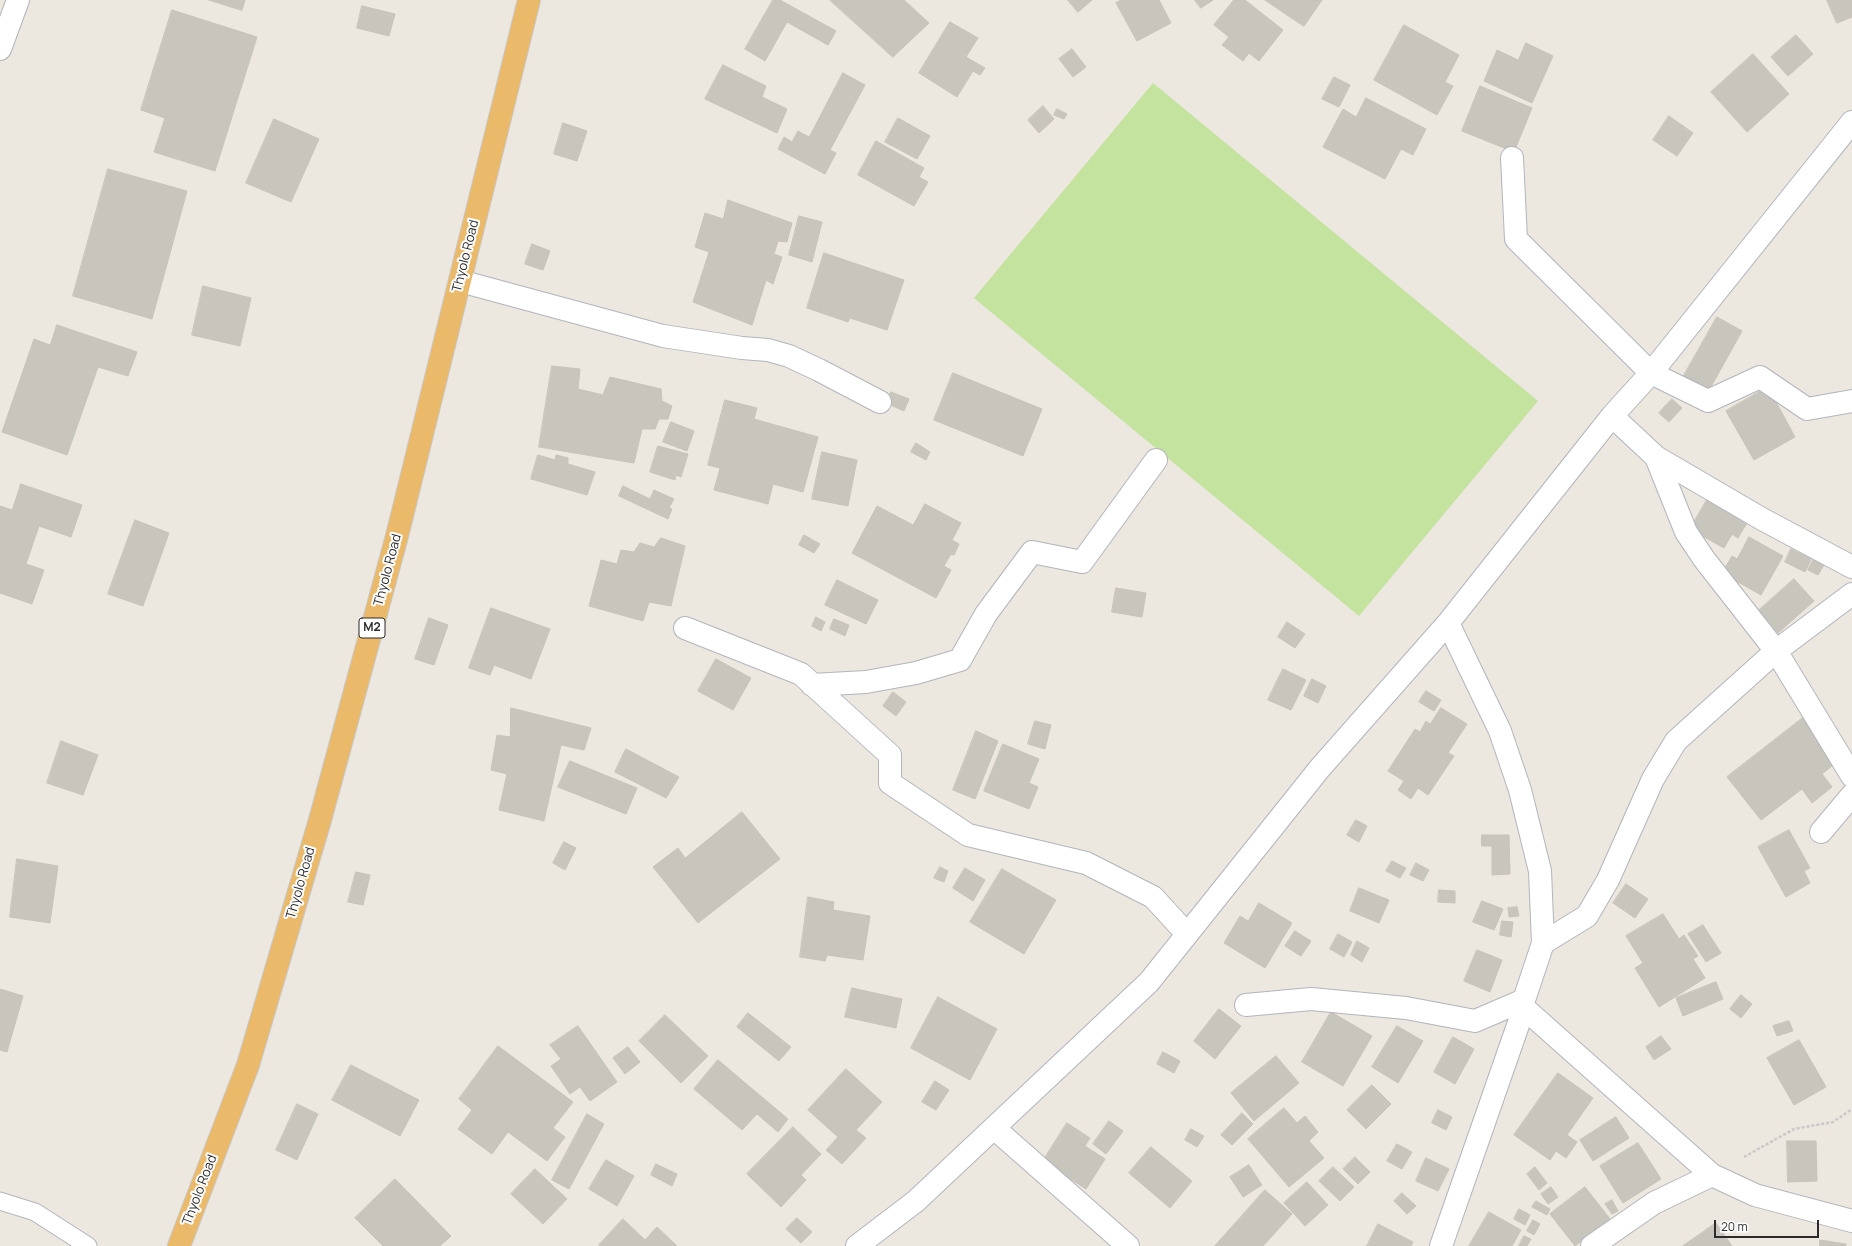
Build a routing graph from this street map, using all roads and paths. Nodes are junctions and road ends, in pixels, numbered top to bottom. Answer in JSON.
{"nodes":[{"id":1,"x":18,"y":0,"type":"edge"},
{"id":2,"x":529,"y":0,"type":"edge"},
{"id":3,"x":0,"y":49,"type":"edge"},
{"id":4,"x":1852,"y":122,"type":"edge"},
{"id":5,"x":1512,"y":158,"type":"dead end"},
{"id":6,"x":460,"y":281,"type":"junction"},
{"id":7,"x":1651,"y":373,"type":"junction"},
{"id":8,"x":1852,"y":401,"type":"edge"},
{"id":9,"x":880,"y":402,"type":"dead end"},
{"id":10,"x":1612,"y":416,"type":"junction"},
{"id":11,"x":1656,"y":457,"type":"junction"},
{"id":12,"x":1156,"y":460,"type":"dead end"},
{"id":13,"x":1852,"y":567,"type":"edge"},
{"id":14,"x":1852,"y":594,"type":"edge"},
{"id":15,"x":1448,"y":622,"type":"junction"},
{"id":16,"x":685,"y":628,"type":"dead end"},
{"id":17,"x":1776,"y":651,"type":"junction"},
{"id":18,"x":812,"y":685,"type":"junction"},
{"id":19,"x":1852,"y":776,"type":"edge"},
{"id":20,"x":1852,"y":795,"type":"edge"},
{"id":21,"x":1821,"y":832,"type":"dead end"},
{"id":22,"x":1187,"y":934,"type":"junction"},
{"id":23,"x":1543,"y":944,"type":"junction"},
{"id":24,"x":1524,"y":1004,"type":"junction"},
{"id":25,"x":1246,"y":1005,"type":"dead end"},
{"id":26,"x":1852,"y":1109,"type":"edge"},
{"id":27,"x":994,"y":1128,"type":"junction"},
{"id":28,"x":1712,"y":1175,"type":"junction"},
{"id":29,"x":0,"y":1201,"type":"edge"},
{"id":30,"x":1852,"y":1221,"type":"edge"},
{"id":31,"x":88,"y":1246,"type":"edge"},
{"id":32,"x":179,"y":1246,"type":"edge"},
{"id":33,"x":857,"y":1246,"type":"edge"},
{"id":34,"x":1128,"y":1246,"type":"edge"},
{"id":35,"x":1441,"y":1246,"type":"edge"},
{"id":36,"x":1592,"y":1246,"type":"edge"}],
"edges":[{"from":1,"to":3,"type":"street"},
{"from":2,"to":6,"type":"highway","name":"Thyolo Road","number":"M2"},
{"from":4,"to":7,"type":"street"},
{"from":5,"to":7,"type":"street"},
{"from":6,"to":9,"type":"street"},
{"from":6,"to":32,"type":"highway","name":"Thyolo Road","number":"M2"},
{"from":7,"to":8,"type":"street"},
{"from":7,"to":10,"type":"street"},
{"from":10,"to":11,"type":"street"},
{"from":10,"to":15,"type":"street"},
{"from":11,"to":13,"type":"street"},
{"from":11,"to":17,"type":"street"},
{"from":12,"to":18,"type":"street"},
{"from":14,"to":17,"type":"street"},
{"from":15,"to":22,"type":"street"},
{"from":15,"to":23,"type":"street"},
{"from":16,"to":18,"type":"street"},
{"from":17,"to":19,"type":"street"},
{"from":17,"to":23,"type":"street"},
{"from":18,"to":22,"type":"street"},
{"from":20,"to":21,"type":"street"},
{"from":22,"to":27,"type":"street"},
{"from":23,"to":24,"type":"street"},
{"from":24,"to":25,"type":"street"},
{"from":24,"to":28,"type":"street"},
{"from":24,"to":35,"type":"street"},
{"from":26,"to":28,"type":"path"},
{"from":27,"to":33,"type":"street"},
{"from":27,"to":34,"type":"street"},
{"from":28,"to":30,"type":"street"},
{"from":28,"to":36,"type":"street"},
{"from":29,"to":31,"type":"lane"}]}
